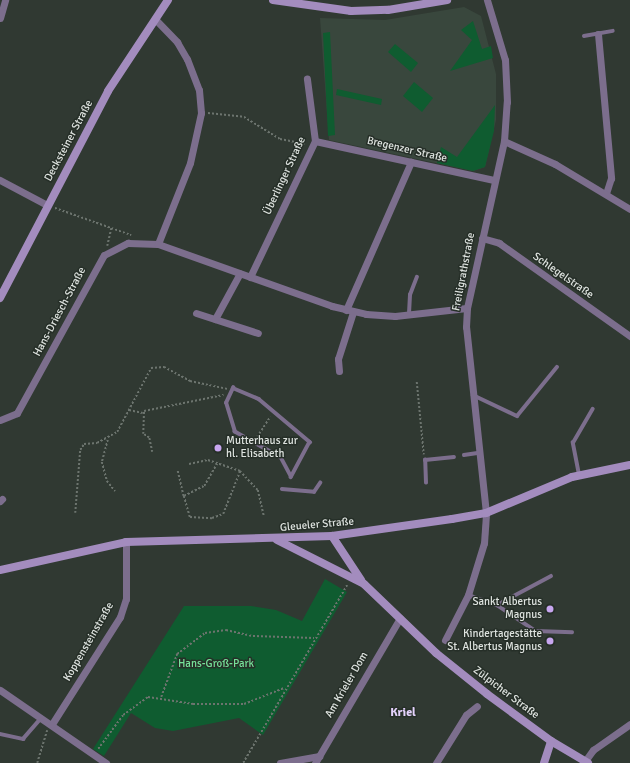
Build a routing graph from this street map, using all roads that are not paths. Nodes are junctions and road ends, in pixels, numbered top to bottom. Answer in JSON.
{"nodes":[{"id":1,"x":5,"y":0,"type":"edge"},
{"id":2,"x":168,"y":0,"type":"edge"},
{"id":3,"x":273,"y":0,"type":"edge"},
{"id":4,"x":447,"y":0,"type":"edge"},
{"id":5,"x":487,"y":0,"type":"edge"},
{"id":6,"x":0,"y":18,"type":"edge"},
{"id":7,"x":155,"y":20,"type":"junction"},
{"id":8,"x":613,"y":31,"type":"dead end"},
{"id":9,"x":598,"y":34,"type":"junction"},
{"id":10,"x":584,"y":36,"type":"dead end"},
{"id":11,"x":307,"y":79,"type":"dead end"},
{"id":12,"x":504,"y":141,"type":"junction"},
{"id":13,"x":314,"y":144,"type":"junction"},
{"id":14,"x":411,"y":162,"type":"junction"},
{"id":15,"x":0,"y":180,"type":"edge"},
{"id":16,"x":494,"y":180,"type":"junction"},
{"id":17,"x":606,"y":193,"type":"junction"},
{"id":18,"x":47,"y":205,"type":"junction"},
{"id":19,"x":630,"y":209,"type":"edge"},
{"id":20,"x":482,"y":238,"type":"junction"},
{"id":21,"x":158,"y":244,"type":"junction"},
{"id":22,"x":240,"y":272,"type":"junction"},
{"id":23,"x":250,"y":277,"type":"junction"},
{"id":24,"x":417,"y":277,"type":"dead end"},
{"id":25,"x":0,"y":298,"type":"edge"},
{"id":26,"x":467,"y":308,"type":"junction"},
{"id":27,"x":349,"y":311,"type":"junction"},
{"id":28,"x":196,"y":313,"type":"dead end"},
{"id":29,"x":409,"y":315,"type":"junction"},
{"id":30,"x":215,"y":319,"type":"junction"},
{"id":31,"x":258,"y":332,"type":"dead end"},
{"id":32,"x":630,"y":336,"type":"edge"},
{"id":33,"x":557,"y":366,"type":"dead end"},
{"id":34,"x":339,"y":371,"type":"dead end"},
{"id":35,"x":472,"y":394,"type":"junction"},
{"id":36,"x":593,"y":409,"type":"dead end"},
{"id":37,"x":0,"y":420,"type":"edge"},
{"id":38,"x":254,"y":442,"type":"joint"},
{"id":39,"x":479,"y":453,"type":"junction"},
{"id":40,"x":464,"y":455,"type":"dead end"},
{"id":41,"x":454,"y":457,"type":"dead end"},
{"id":42,"x":630,"y":465,"type":"edge"},
{"id":43,"x":579,"y":475,"type":"junction"},
{"id":44,"x":320,"y":483,"type":"dead end"},
{"id":45,"x":426,"y":483,"type":"dead end"},
{"id":46,"x":282,"y":489,"type":"dead end"},
{"id":47,"x":486,"y":513,"type":"junction"},
{"id":48,"x":332,"y":536,"type":"junction"},
{"id":49,"x":276,"y":540,"type":"junction"},
{"id":50,"x":126,"y":542,"type":"junction"},
{"id":51,"x":0,"y":570,"type":"edge"},
{"id":52,"x":552,"y":576,"type":"dead end"},
{"id":53,"x":364,"y":584,"type":"junction"},
{"id":54,"x":468,"y":594,"type":"junction"},
{"id":55,"x":497,"y":605,"type":"junction"},
{"id":56,"x":400,"y":618,"type":"junction"},
{"id":57,"x":572,"y":632,"type":"dead end"},
{"id":58,"x":445,"y":640,"type":"dead end"},
{"id":59,"x":0,"y":690,"type":"edge"},
{"id":60,"x":477,"y":706,"type":"dead end"},
{"id":61,"x":42,"y":717,"type":"junction"},
{"id":62,"x":52,"y":724,"type":"junction"},
{"id":63,"x":630,"y":724,"type":"edge"},
{"id":64,"x":0,"y":734,"type":"edge"},
{"id":65,"x":551,"y":741,"type":"junction"},
{"id":66,"x":317,"y":760,"type":"edge"},
{"id":67,"x":587,"y":762,"type":"edge"},
{"id":68,"x":106,"y":763,"type":"edge"},
{"id":69,"x":284,"y":763,"type":"edge"},
{"id":70,"x":436,"y":763,"type":"edge"},
{"id":71,"x":544,"y":763,"type":"edge"}],
"edges":[{"from":1,"to":6,"type":"street"},
{"from":2,"to":7,"type":"street","name":"Decksteiner Straße"},
{"from":3,"to":4,"type":"street"},
{"from":5,"to":12,"type":"street","name":"Freiligrathstraße"},
{"from":7,"to":18,"type":"street","name":"Decksteiner Straße"},
{"from":7,"to":21,"type":"street"},
{"from":8,"to":9,"type":"lane"},
{"from":9,"to":10,"type":"lane"},
{"from":9,"to":17,"type":"street"},
{"from":11,"to":13,"type":"street","name":"Überlinger Straße"},
{"from":12,"to":16,"type":"street","name":"Freiligrathstraße"},
{"from":12,"to":17,"type":"street"},
{"from":13,"to":14,"type":"street","name":"Bregenzer Straße"},
{"from":13,"to":23,"type":"street","name":"Überlinger Straße"},
{"from":14,"to":16,"type":"street","name":"Bregenzer Straße"},
{"from":14,"to":27,"type":"street"},
{"from":15,"to":18,"type":"street"},
{"from":16,"to":20,"type":"street","name":"Freiligrathstraße"},
{"from":17,"to":19,"type":"street"},
{"from":18,"to":25,"type":"street","name":"Decksteiner Straße"},
{"from":20,"to":26,"type":"street","name":"Freiligrathstraße"},
{"from":20,"to":32,"type":"street","name":"Schlegelstraße"},
{"from":21,"to":22,"type":"street"},
{"from":21,"to":37,"type":"street","name":"Hans-Driesch-Straße"},
{"from":22,"to":23,"type":"street"},
{"from":22,"to":30,"type":"street"},
{"from":23,"to":27,"type":"street"},
{"from":24,"to":29,"type":"lane"},
{"from":26,"to":29,"type":"street"},
{"from":26,"to":35,"type":"street","name":"Freiligrathstraße"},
{"from":27,"to":29,"type":"street"},
{"from":27,"to":34,"type":"street"},
{"from":28,"to":30,"type":"street"},
{"from":30,"to":31,"type":"street"},
{"from":33,"to":35,"type":"lane"},
{"from":35,"to":39,"type":"street","name":"Freiligrathstraße"},
{"from":36,"to":43,"type":"lane"},
{"from":38,"to":38,"type":"lane"},
{"from":39,"to":40,"type":"lane"},
{"from":39,"to":47,"type":"street","name":"Freiligrathstraße"},
{"from":41,"to":45,"type":"lane"},
{"from":42,"to":43,"type":"street","name":"Gleueler Straße"},
{"from":43,"to":47,"type":"street","name":"Gleueler Straße"},
{"from":44,"to":46,"type":"lane"},
{"from":47,"to":48,"type":"street","name":"Gleueler Straße"},
{"from":47,"to":54,"type":"street","name":"Freiligrathstraße"},
{"from":48,"to":49,"type":"street","name":"Gleueler Straße"},
{"from":48,"to":53,"type":"street","name":"Zülpicher Straße"},
{"from":49,"to":50,"type":"street","name":"Gleueler Straße"},
{"from":49,"to":53,"type":"street","name":"Zülpicher Straße"},
{"from":50,"to":51,"type":"street","name":"Gleueler Straße"},
{"from":50,"to":62,"type":"street","name":"Koppensteinstraße"},
{"from":52,"to":55,"type":"lane"},
{"from":53,"to":56,"type":"street","name":"Zülpicher Straße"},
{"from":54,"to":55,"type":"lane"},
{"from":54,"to":58,"type":"street","name":"Freiligrathstraße"},
{"from":55,"to":57,"type":"lane"},
{"from":56,"to":65,"type":"street","name":"Zülpicher Straße"},
{"from":56,"to":66,"type":"street","name":"Am Krieler Dom"},
{"from":59,"to":61,"type":"street"},
{"from":60,"to":70,"type":"street"},
{"from":61,"to":62,"type":"street"},
{"from":61,"to":64,"type":"lane"},
{"from":62,"to":68,"type":"street"},
{"from":63,"to":67,"type":"street"},
{"from":65,"to":67,"type":"street","name":"Zülpicher Straße"},
{"from":65,"to":71,"type":"street"},
{"from":66,"to":69,"type":"street"}]}
